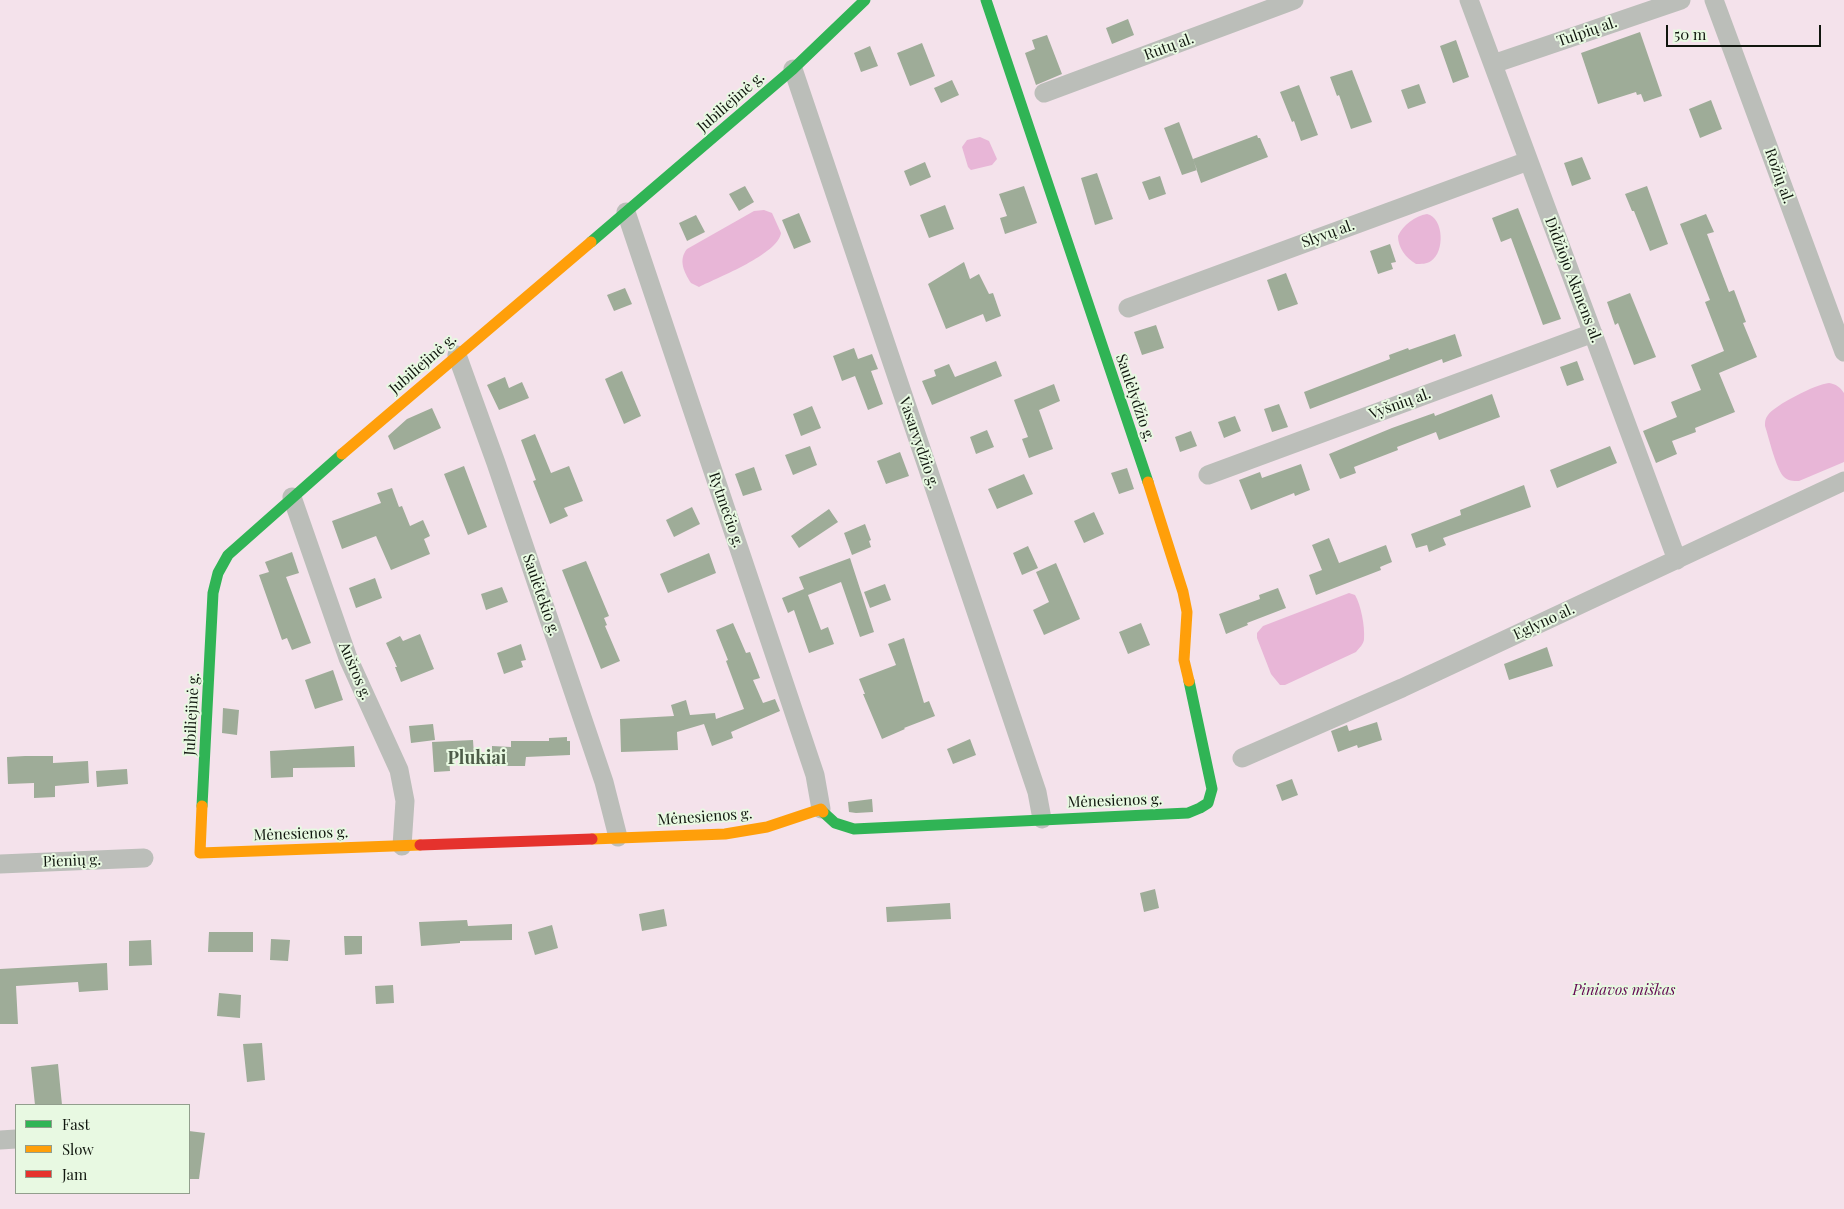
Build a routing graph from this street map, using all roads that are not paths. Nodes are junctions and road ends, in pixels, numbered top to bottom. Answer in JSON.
{"nodes":[{"id":1,"x":865,"y":0,"type":"edge"},
{"id":2,"x":986,"y":0,"type":"edge"},
{"id":3,"x":1294,"y":0,"type":"edge"},
{"id":4,"x":1469,"y":0,"type":"edge"},
{"id":5,"x":1681,"y":0,"type":"edge"},
{"id":6,"x":1714,"y":0,"type":"edge"},
{"id":7,"x":1493,"y":64,"type":"junction"},
{"id":8,"x":793,"y":69,"type":"junction"},
{"id":9,"x":1044,"y":93,"type":"dead end"},
{"id":10,"x":1528,"y":161,"type":"junction"},
{"id":11,"x":626,"y":212,"type":"junction"},
{"id":12,"x":1128,"y":308,"type":"dead end"},
{"id":13,"x":1593,"y":332,"type":"junction"},
{"id":14,"x":1844,"y":352,"type":"edge"},
{"id":15,"x":457,"y":355,"type":"junction"},
{"id":16,"x":1208,"y":475,"type":"dead end"},
{"id":17,"x":1844,"y":481,"type":"edge"},
{"id":18,"x":292,"y":497,"type":"junction"},
{"id":19,"x":1677,"y":560,"type":"junction"},
{"id":20,"x":1242,"y":758,"type":"dead end"},
{"id":21,"x":1202,"y":809,"type":"joint"},
{"id":22,"x":821,"y":810,"type":"junction"},
{"id":23,"x":1042,"y":819,"type":"junction"},
{"id":24,"x":618,"y":837,"type":"junction"},
{"id":25,"x":402,"y":846,"type":"junction"},
{"id":26,"x":200,"y":852,"type":"joint"},
{"id":27,"x":144,"y":858,"type":"dead end"},
{"id":28,"x":0,"y":864,"type":"edge"},
{"id":29,"x":15,"y":1139,"type":"edge"},
{"id":30,"x":0,"y":1140,"type":"edge"}],
"edges":[{"from":1,"to":8,"type":"street","name":"Jubiliejinė g."},
{"from":2,"to":21,"type":"street","name":"Saulėlydžio g."},
{"from":3,"to":9,"type":"street","name":"Rūtų al."},
{"from":4,"to":7,"type":"street","name":"Didžiojo Akmens al."},
{"from":5,"to":7,"type":"street","name":"Tulpių al."},
{"from":6,"to":14,"type":"street","name":"Rožių al."},
{"from":7,"to":10,"type":"street","name":"Didžiojo Akmens al."},
{"from":8,"to":11,"type":"street","name":"Jubiliejinė g."},
{"from":8,"to":23,"type":"street","name":"Vasarvydžio g."},
{"from":10,"to":12,"type":"street","name":"Slyvų al."},
{"from":10,"to":13,"type":"street","name":"Didžiojo Akmens al."},
{"from":11,"to":15,"type":"street","name":"Jubiliejinė g."},
{"from":11,"to":22,"type":"street","name":"Rytmečio g."},
{"from":13,"to":16,"type":"street","name":"Vyšnių al."},
{"from":13,"to":19,"type":"street","name":"Didžiojo Akmens al."},
{"from":15,"to":18,"type":"street","name":"Jubiliejinė g."},
{"from":15,"to":24,"type":"street","name":"Saulėtekio g."},
{"from":17,"to":19,"type":"street","name":"Eglyno al."},
{"from":18,"to":25,"type":"street","name":"Aušros g."},
{"from":18,"to":26,"type":"street","name":"Jubiliejinė g."},
{"from":19,"to":20,"type":"street","name":"Eglyno al."},
{"from":21,"to":23,"type":"street","name":"Mėnesienos g."},
{"from":22,"to":23,"type":"street","name":"Mėnesienos g."},
{"from":22,"to":24,"type":"street","name":"Mėnesienos g."},
{"from":24,"to":25,"type":"street","name":"Mėnesienos g."},
{"from":25,"to":26,"type":"street","name":"Mėnesienos g."},
{"from":27,"to":28,"type":"street","name":"Pienių g."},
{"from":29,"to":30,"type":"street"}]}
